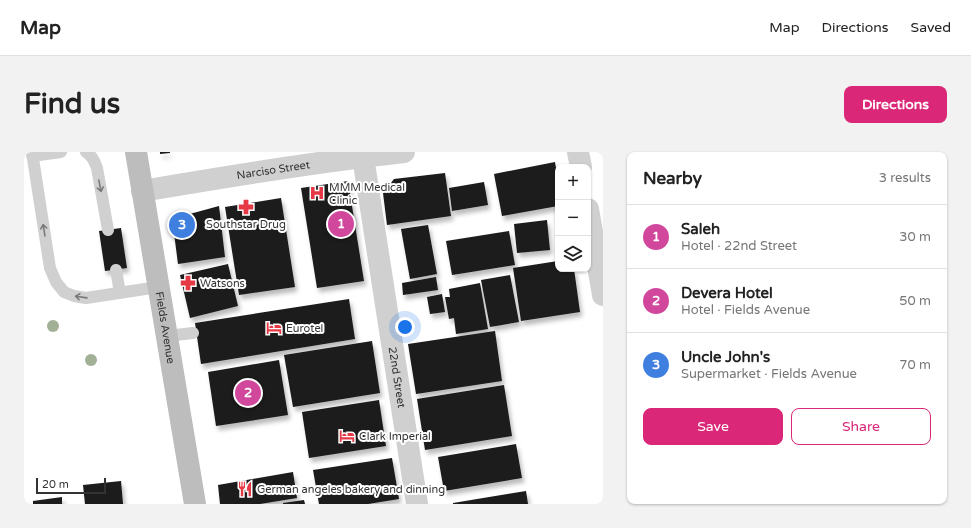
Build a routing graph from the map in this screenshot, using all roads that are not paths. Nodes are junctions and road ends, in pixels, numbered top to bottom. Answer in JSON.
{"nodes":[{"id":1,"x":62,"y":152,"type":"edge"},
{"id":2,"x":86,"y":152,"type":"edge"},
{"id":3,"x":136,"y":152,"type":"edge"},
{"id":4,"x":404,"y":152,"type":"edge"},
{"id":5,"x":578,"y":152,"type":"edge"},
{"id":6,"x":32,"y":154,"type":"edge"},
{"id":7,"x":363,"y":156,"type":"junction"},
{"id":8,"x":580,"y":164,"type":"edge"},
{"id":9,"x":142,"y":191,"type":"junction"},
{"id":10,"x":591,"y":226,"type":"edge"},
{"id":11,"x":108,"y":230,"type":"dead end"},
{"id":12,"x":116,"y":270,"type":"dead end"},
{"id":13,"x":158,"y":287,"type":"junction"},
{"id":14,"x":120,"y":293,"type":"junction"},
{"id":15,"x":603,"y":295,"type":"edge"},
{"id":16,"x":193,"y":333,"type":"dead end"},
{"id":17,"x":167,"y":336,"type":"junction"},
{"id":18,"x":195,"y":504,"type":"edge"},
{"id":19,"x":417,"y":504,"type":"edge"}],
"edges":[{"from":1,"to":6,"type":"lane"},
{"from":2,"to":11,"type":"lane","one_way":true},
{"from":3,"to":9,"type":"main road","name":"Fields Avenue"},
{"from":4,"to":7,"type":"street","name":"Narciso Street"},
{"from":5,"to":8,"type":"street"},
{"from":14,"to":6,"type":"lane","one_way":true},
{"from":7,"to":9,"type":"street","name":"Narciso Street"},
{"from":7,"to":19,"type":"street","name":"22nd Street"},
{"from":9,"to":13,"type":"main road","name":"Fields Avenue"},
{"from":10,"to":15,"type":"street"},
{"from":12,"to":14,"type":"lane"},
{"from":13,"to":14,"type":"lane"},
{"from":13,"to":17,"type":"main road","name":"Fields Avenue"},
{"from":16,"to":17,"type":"lane"},
{"from":17,"to":18,"type":"main road","name":"Fields Avenue"}]}
